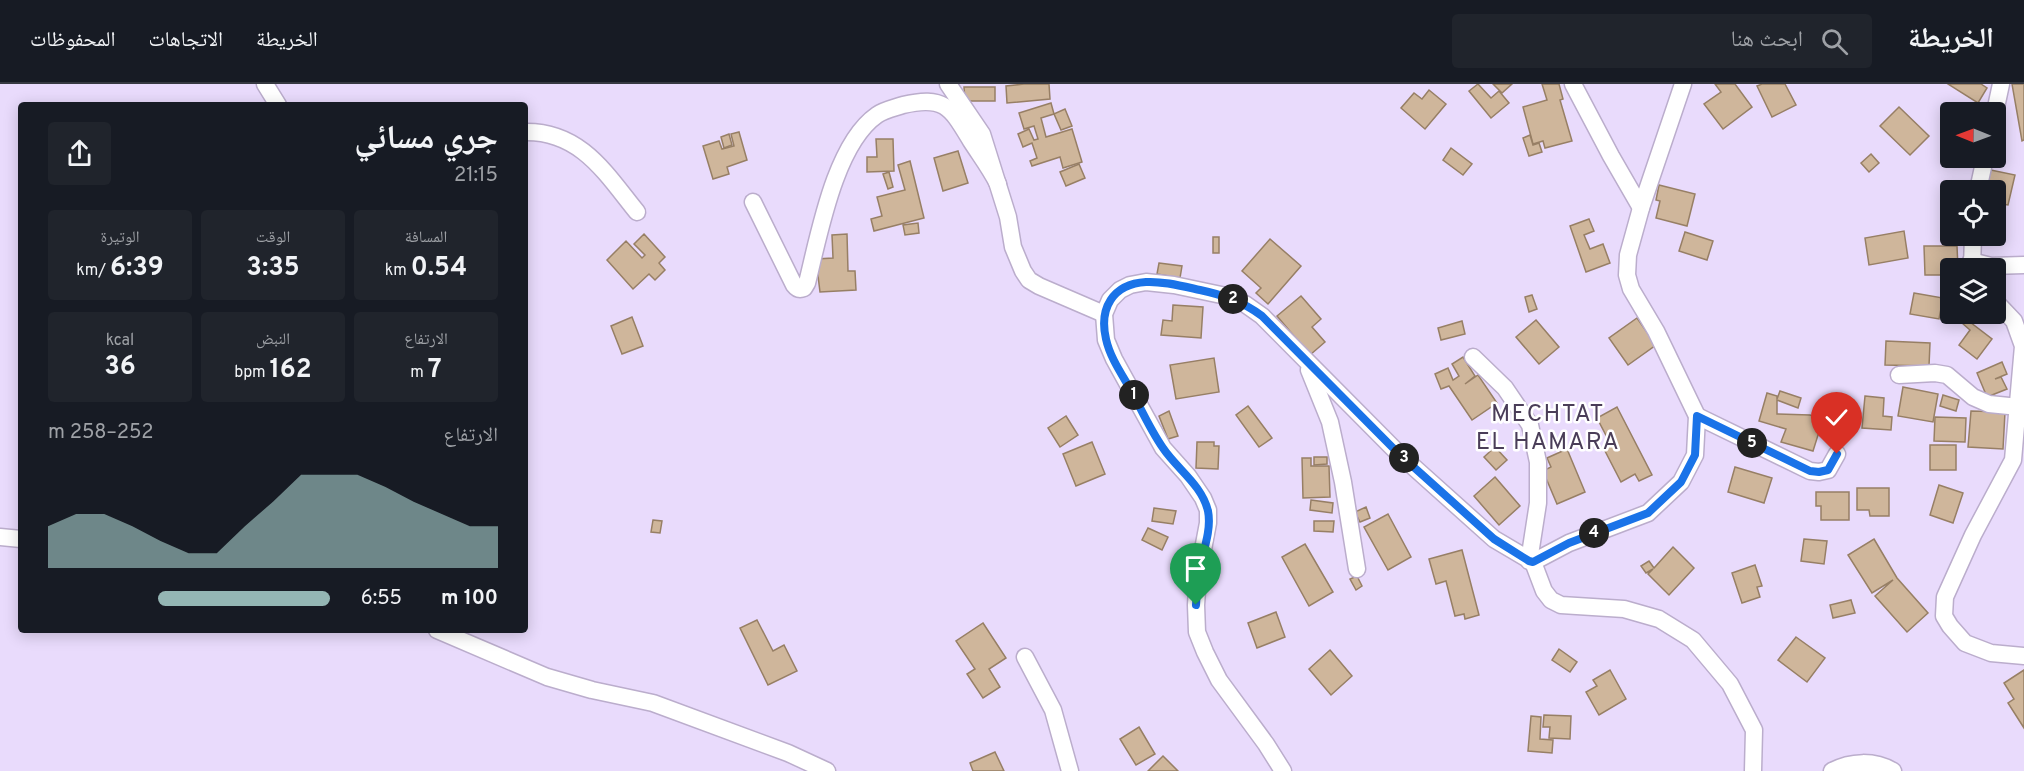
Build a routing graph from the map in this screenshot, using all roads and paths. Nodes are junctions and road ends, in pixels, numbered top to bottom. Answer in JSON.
{"nodes":[{"id":1,"x":265,"y":84,"type":"edge"},
{"id":2,"x":948,"y":84,"type":"edge"},
{"id":3,"x":1573,"y":84,"type":"edge"},
{"id":4,"x":1683,"y":84,"type":"edge"},
{"id":5,"x":2001,"y":84,"type":"edge"},
{"id":6,"x":276,"y":102,"type":"edge"},
{"id":7,"x":1997,"y":102,"type":"edge"},
{"id":8,"x":528,"y":133,"type":"edge"},
{"id":9,"x":998,"y":184,"type":"junction"},
{"id":10,"x":753,"y":202,"type":"dead end"},
{"id":11,"x":1641,"y":208,"type":"junction"},
{"id":12,"x":637,"y":212,"type":"dead end"},
{"id":13,"x":2024,"y":264,"type":"edge"},
{"id":14,"x":2006,"y":265,"type":"edge"},
{"id":15,"x":2006,"y":313,"type":"edge"},
{"id":16,"x":1104,"y":314,"type":"junction"},
{"id":17,"x":1473,"y":357,"type":"dead end"},
{"id":18,"x":1306,"y":362,"type":"junction"},
{"id":19,"x":1899,"y":375,"type":"dead end"},
{"id":20,"x":2019,"y":407,"type":"junction"},
{"id":21,"x":1697,"y":416,"type":"junction"},
{"id":22,"x":1837,"y":454,"type":"dead end"},
{"id":23,"x":0,"y":537,"type":"edge"},
{"id":24,"x":18,"y":539,"type":"edge"},
{"id":25,"x":1531,"y":561,"type":"junction"},
{"id":26,"x":1357,"y":569,"type":"dead end"},
{"id":27,"x":444,"y":633,"type":"edge"},
{"id":28,"x":2024,"y":656,"type":"edge"},
{"id":29,"x":1025,"y":657,"type":"dead end"},
{"id":30,"x":827,"y":771,"type":"edge"},
{"id":31,"x":1070,"y":771,"type":"edge"},
{"id":32,"x":1283,"y":771,"type":"edge"},
{"id":33,"x":1753,"y":771,"type":"edge"},
{"id":34,"x":1832,"y":771,"type":"edge"},
{"id":35,"x":1893,"y":771,"type":"edge"}],
"edges":[{"from":1,"to":6,"type":"street"},
{"from":2,"to":9,"type":"street"},
{"from":3,"to":11,"type":"street"},
{"from":4,"to":11,"type":"street"},
{"from":5,"to":7,"type":"street"},
{"from":8,"to":12,"type":"street"},
{"from":9,"to":10,"type":"street"},
{"from":9,"to":16,"type":"street"},
{"from":11,"to":21,"type":"street"},
{"from":13,"to":14,"type":"street"},
{"from":15,"to":20,"type":"street"},
{"from":16,"to":18,"type":"street"},
{"from":16,"to":32,"type":"street"},
{"from":17,"to":25,"type":"street"},
{"from":18,"to":25,"type":"street"},
{"from":18,"to":26,"type":"street"},
{"from":19,"to":20,"type":"street"},
{"from":20,"to":28,"type":"street"},
{"from":21,"to":22,"type":"street"},
{"from":21,"to":25,"type":"street"},
{"from":23,"to":24,"type":"street"},
{"from":25,"to":33,"type":"street"},
{"from":27,"to":30,"type":"street"},
{"from":29,"to":31,"type":"street"},
{"from":34,"to":35,"type":"street"}]}
